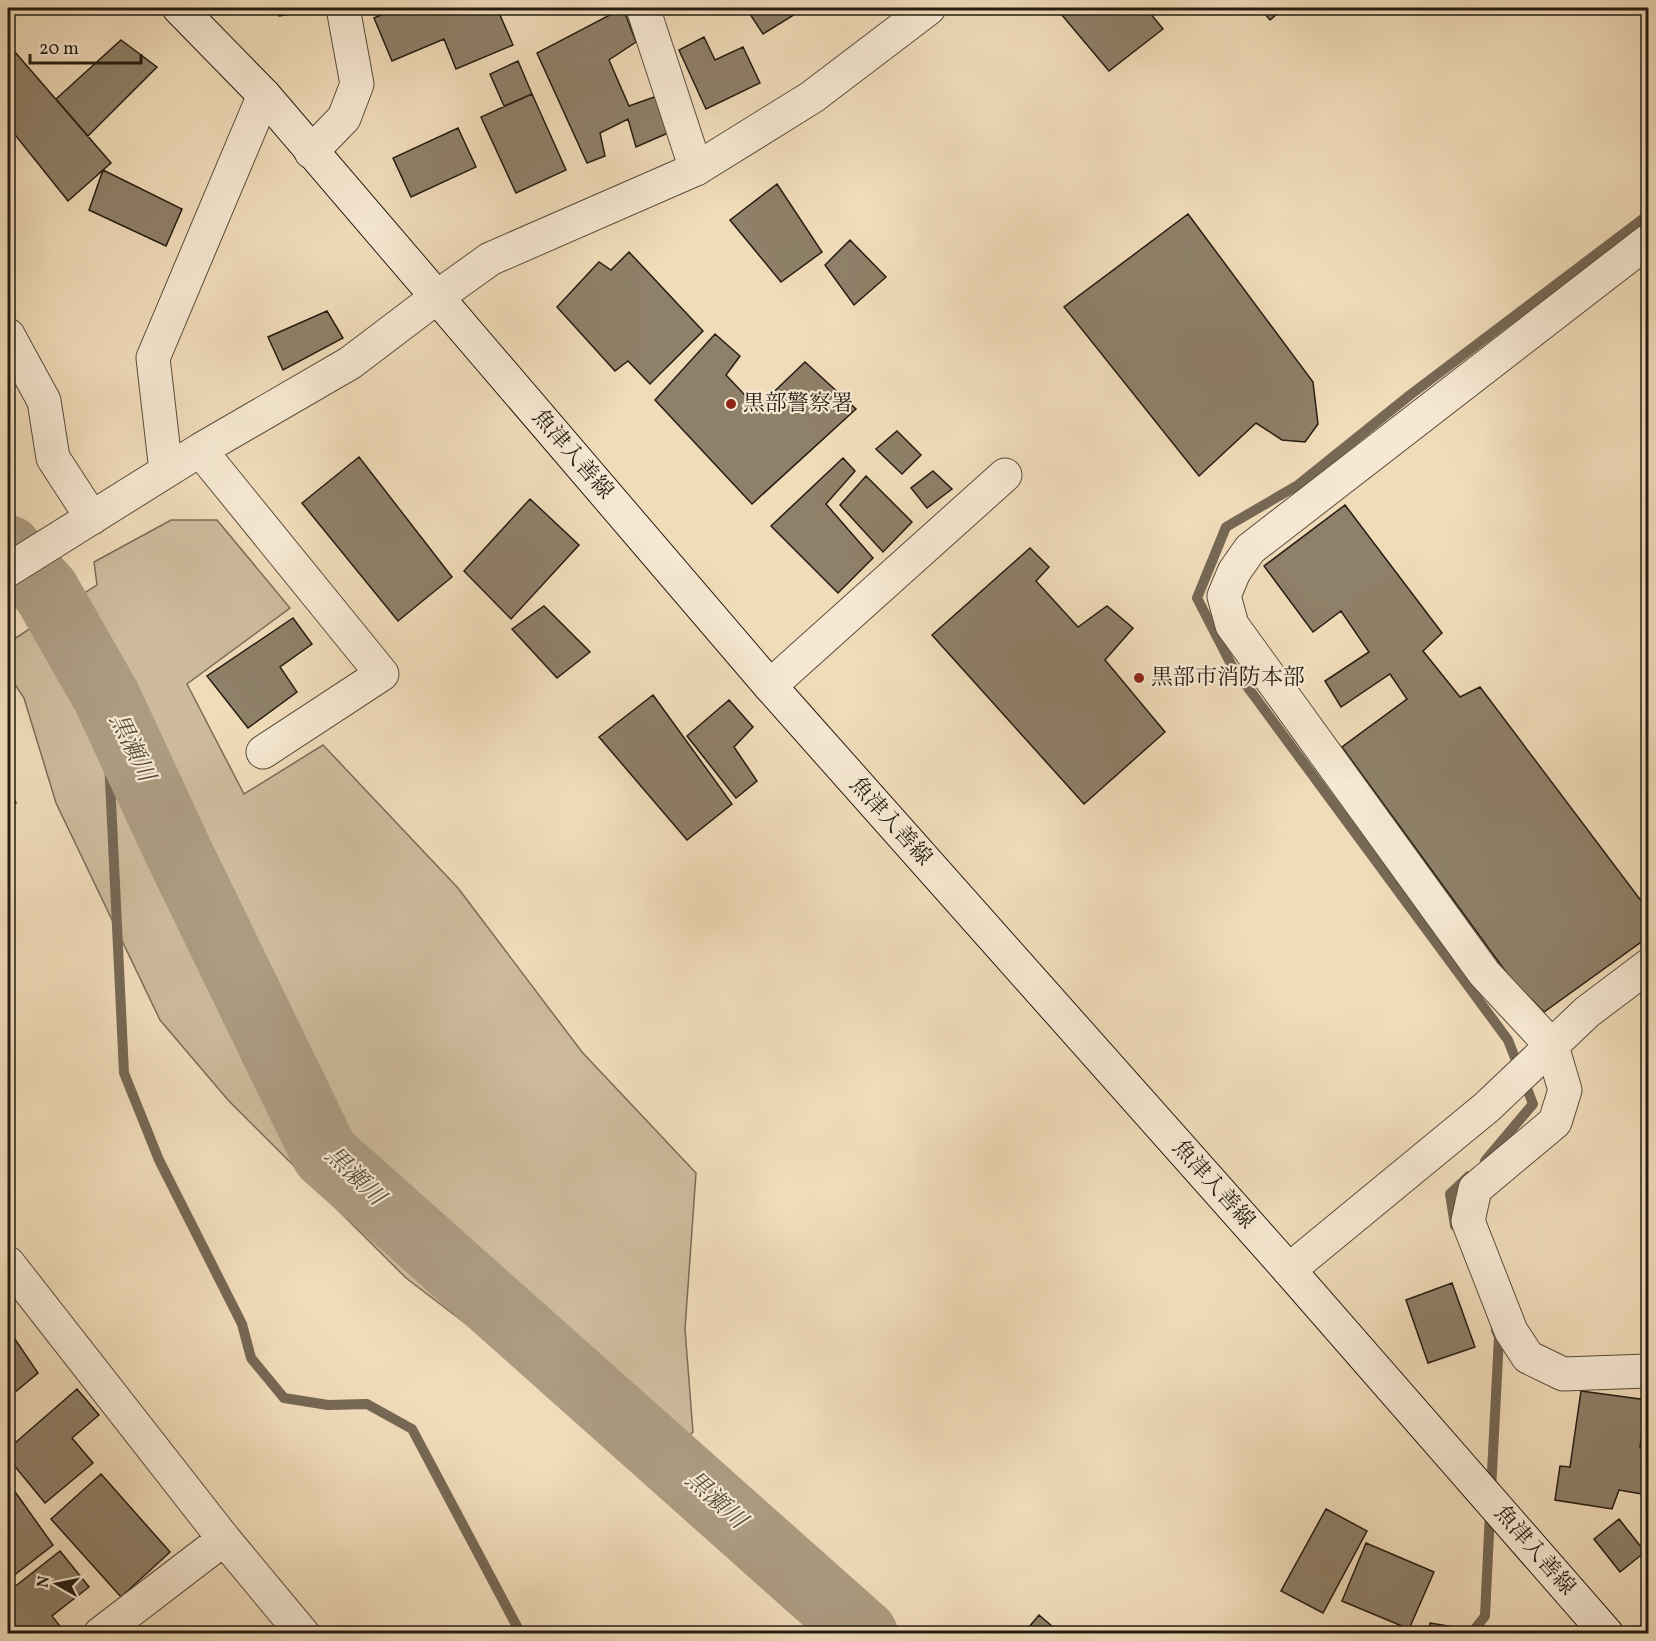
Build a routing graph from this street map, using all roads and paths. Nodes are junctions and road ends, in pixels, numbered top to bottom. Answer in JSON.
{"nodes":[{"id":1,"x":178,"y":8,"type":"edge"},
{"id":2,"x":343,"y":8,"type":"edge"},
{"id":3,"x":643,"y":8,"type":"edge"},
{"id":4,"x":929,"y":8,"type":"edge"},
{"id":5,"x":264,"y":95,"type":"junction"},
{"id":6,"x":311,"y":152,"type":"junction"},
{"id":7,"x":696,"y":169,"type":"junction"},
{"id":8,"x":1648,"y":241,"type":"edge"},
{"id":9,"x":437,"y":297,"type":"junction"},
{"id":10,"x":8,"y":335,"type":"edge"},
{"id":11,"x":200,"y":450,"type":"junction"},
{"id":12,"x":166,"y":471,"type":"junction"},
{"id":13,"x":1005,"y":475,"type":"dead end"},
{"id":14,"x":92,"y":518,"type":"junction"},
{"id":15,"x":8,"y":570,"type":"edge"},
{"id":16,"x":770,"y":686,"type":"junction"},
{"id":17,"x":263,"y":752,"type":"dead end"},
{"id":18,"x":1648,"y":966,"type":"edge"},
{"id":19,"x":1552,"y":1046,"type":"junction"},
{"id":20,"x":8,"y":1263,"type":"edge"},
{"id":21,"x":1289,"y":1270,"type":"junction"},
{"id":22,"x":1648,"y":1371,"type":"edge"},
{"id":23,"x":224,"y":1539,"type":"junction"},
{"id":24,"x":100,"y":1634,"type":"edge"},
{"id":25,"x":303,"y":1634,"type":"edge"},
{"id":26,"x":1607,"y":1634,"type":"edge"}],
"edges":[{"from":1,"to":5,"type":"street","name":"魚津入善線"},
{"from":2,"to":6,"type":"street"},
{"from":3,"to":7,"type":"street"},
{"from":4,"to":7,"type":"street"},
{"from":5,"to":6,"type":"street","name":"魚津入善線"},
{"from":5,"to":12,"type":"street"},
{"from":6,"to":9,"type":"street","name":"魚津入善線"},
{"from":7,"to":9,"type":"street"},
{"from":8,"to":19,"type":"street"},
{"from":9,"to":11,"type":"street"},
{"from":9,"to":16,"type":"street","name":"魚津入善線"},
{"from":10,"to":14,"type":"street"},
{"from":11,"to":12,"type":"street"},
{"from":11,"to":17,"type":"street"},
{"from":12,"to":14,"type":"street"},
{"from":13,"to":16,"type":"street"},
{"from":14,"to":15,"type":"street"},
{"from":16,"to":21,"type":"street","name":"魚津入善線"},
{"from":18,"to":19,"type":"street"},
{"from":19,"to":21,"type":"street"},
{"from":19,"to":22,"type":"street"},
{"from":20,"to":23,"type":"street"},
{"from":21,"to":26,"type":"street","name":"魚津入善線"},
{"from":23,"to":24,"type":"street"},
{"from":23,"to":25,"type":"street"}]}
